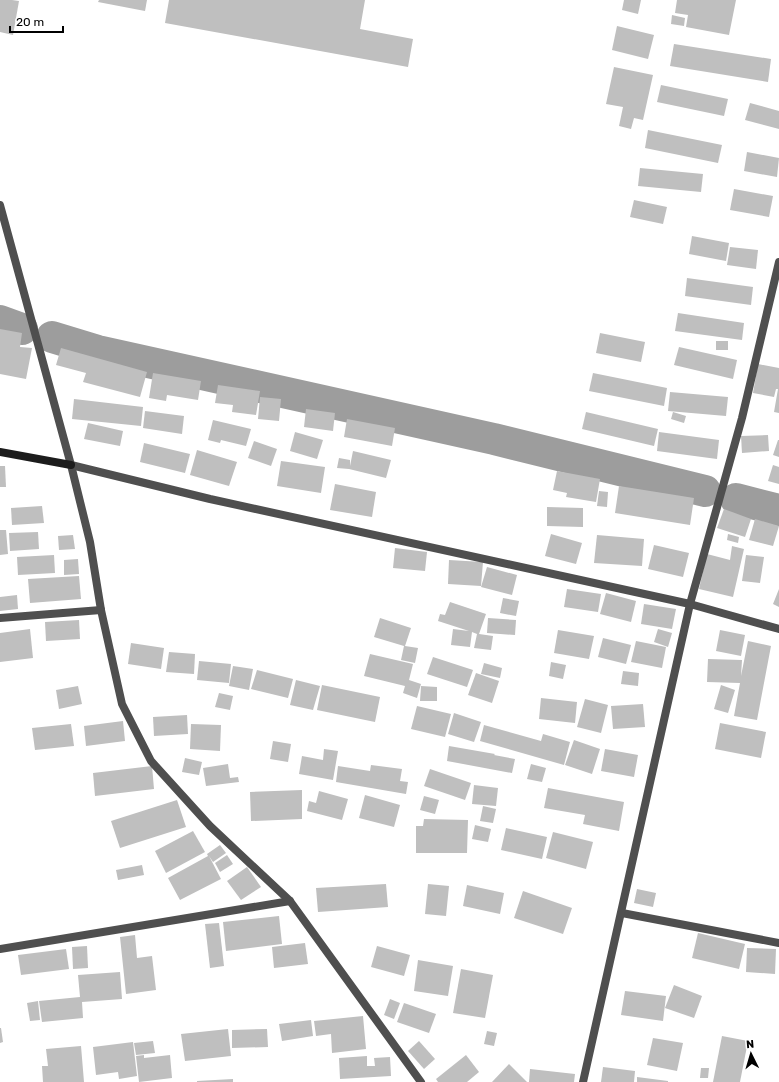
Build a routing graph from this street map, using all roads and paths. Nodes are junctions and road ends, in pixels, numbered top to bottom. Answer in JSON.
{"nodes":[{"id":1,"x":0,"y":205,"type":"edge"},
{"id":2,"x":779,"y":262,"type":"edge"},
{"id":3,"x":0,"y":452,"type":"edge"},
{"id":4,"x":71,"y":465,"type":"junction"},
{"id":5,"x":690,"y":604,"type":"junction"},
{"id":6,"x":101,"y":610,"type":"junction"},
{"id":7,"x":0,"y":618,"type":"edge"},
{"id":8,"x":779,"y":629,"type":"edge"},
{"id":9,"x":290,"y":901,"type":"junction"},
{"id":10,"x":622,"y":913,"type":"junction"},
{"id":11,"x":779,"y":943,"type":"edge"},
{"id":12,"x":0,"y":949,"type":"edge"},
{"id":13,"x":421,"y":1082,"type":"edge"},
{"id":14,"x":583,"y":1082,"type":"edge"}],
"edges":[{"from":1,"to":4,"type":"street"},
{"from":2,"to":5,"type":"street"},
{"from":3,"to":4,"type":"street"},
{"from":4,"to":5,"type":"street"},
{"from":4,"to":6,"type":"street"},
{"from":5,"to":8,"type":"street"},
{"from":5,"to":10,"type":"street"},
{"from":6,"to":7,"type":"street"},
{"from":6,"to":9,"type":"street"},
{"from":9,"to":12,"type":"street"},
{"from":9,"to":13,"type":"street"},
{"from":10,"to":11,"type":"street"},
{"from":10,"to":14,"type":"street"}]}
